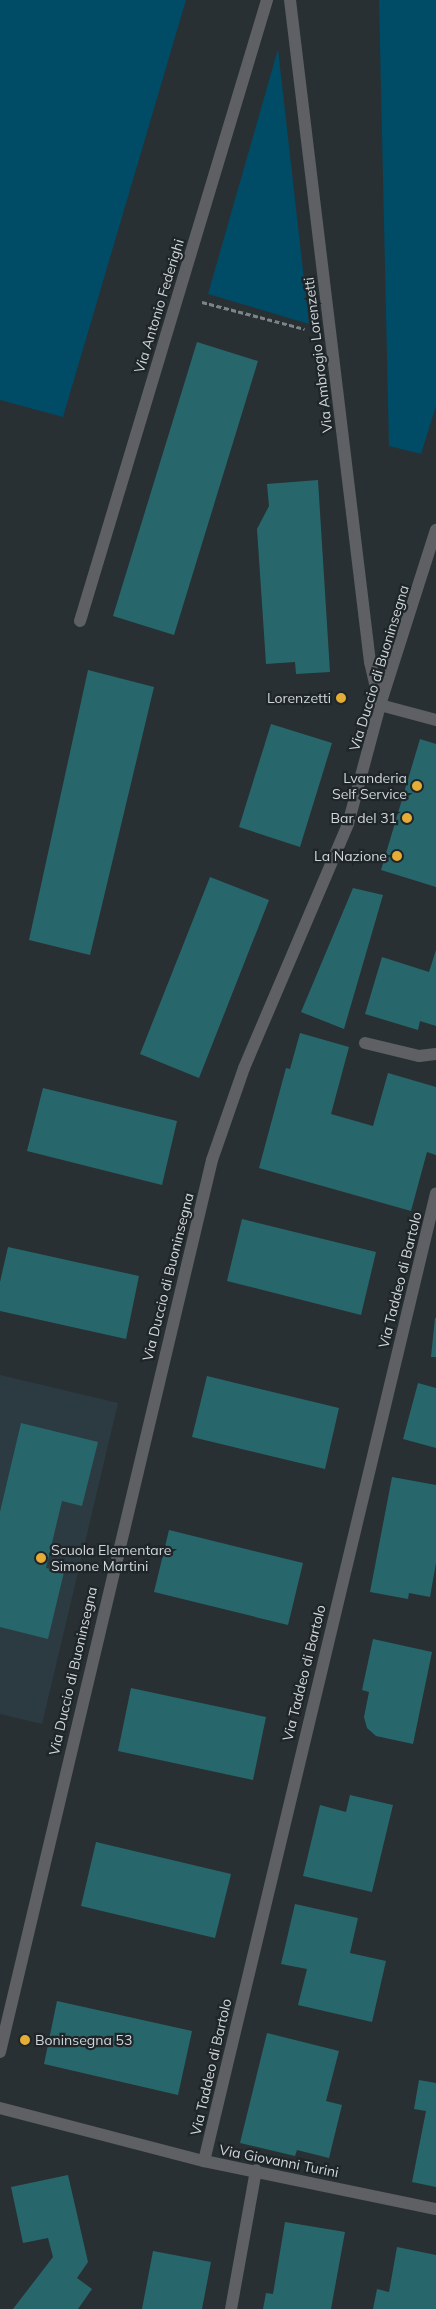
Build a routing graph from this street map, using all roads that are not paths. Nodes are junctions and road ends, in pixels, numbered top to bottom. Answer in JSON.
{"nodes":[{"id":1,"x":267,"y":0,"type":"edge"},
{"id":2,"x":290,"y":0,"type":"edge"},
{"id":3,"x":436,"y":530,"type":"edge"},
{"id":4,"x":80,"y":621,"type":"dead end"},
{"id":5,"x":380,"y":705,"type":"junction"},
{"id":6,"x":436,"y":720,"type":"edge"},
{"id":7,"x":365,"y":1043,"type":"dead end"},
{"id":8,"x":436,"y":1054,"type":"edge"},
{"id":9,"x":436,"y":1193,"type":"edge"},
{"id":10,"x":0,"y":2052,"type":"edge"},
{"id":11,"x":0,"y":2108,"type":"edge"},
{"id":12,"x":204,"y":2161,"type":"junction"},
{"id":13,"x":256,"y":2170,"type":"junction"},
{"id":14,"x":436,"y":2209,"type":"edge"},
{"id":15,"x":230,"y":2309,"type":"edge"}],
"edges":[{"from":1,"to":4,"type":"street","name":"Via Antonio Federighi"},
{"from":2,"to":5,"type":"street","name":"Via Ambrogio Lorenzetti"},
{"from":3,"to":5,"type":"street","name":"Via Duccio di Buoninsegna"},
{"from":5,"to":6,"type":"street"},
{"from":5,"to":10,"type":"street","name":"Via Duccio di Buoninsegna"},
{"from":7,"to":8,"type":"street"},
{"from":9,"to":12,"type":"street","name":"Via Taddeo di Bartolo"},
{"from":11,"to":12,"type":"street","name":"Via Giovanni Turini"},
{"from":12,"to":13,"type":"street","name":"Via Giovanni Turini"},
{"from":13,"to":14,"type":"street","name":"Via Giovanni Turini"},
{"from":13,"to":15,"type":"street"}]}
